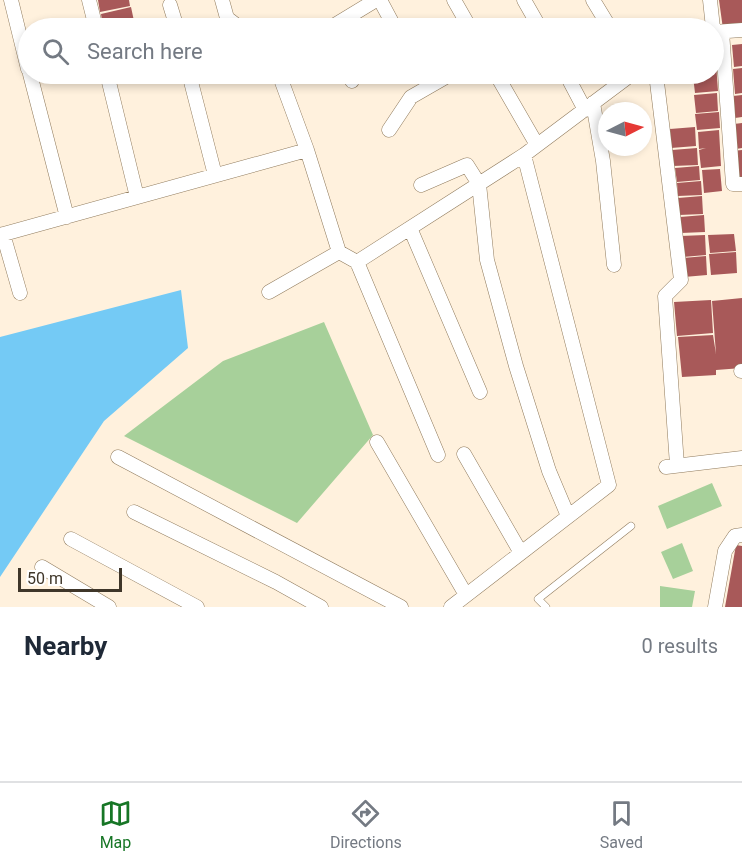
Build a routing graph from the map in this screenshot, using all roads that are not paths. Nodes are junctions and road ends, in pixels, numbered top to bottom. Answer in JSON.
{"nodes":[{"id":1,"x":11,"y":0,"type":"edge"},
{"id":2,"x":89,"y":0,"type":"edge"},
{"id":3,"x":222,"y":0,"type":"edge"},
{"id":4,"x":378,"y":0,"type":"edge"},
{"id":5,"x":454,"y":0,"type":"edge"},
{"id":6,"x":524,"y":0,"type":"edge"},
{"id":7,"x":593,"y":0,"type":"edge"},
{"id":8,"x":710,"y":0,"type":"edge"},
{"id":9,"x":170,"y":5,"type":"dead end"},
{"id":10,"x":94,"y":18,"type":"edge"},
{"id":11,"x":174,"y":18,"type":"edge"},
{"id":12,"x":228,"y":18,"type":"edge"},
{"id":13,"x":347,"y":18,"type":"edge"},
{"id":14,"x":389,"y":18,"type":"edge"},
{"id":15,"x":464,"y":18,"type":"edge"},
{"id":16,"x":534,"y":18,"type":"edge"},
{"id":17,"x":604,"y":18,"type":"edge"},
{"id":18,"x":713,"y":18,"type":"edge"},
{"id":19,"x":18,"y":28,"type":"edge"},
{"id":20,"x":742,"y":30,"type":"edge"},
{"id":21,"x":724,"y":31,"type":"edge"},
{"id":22,"x":33,"y":84,"type":"edge"},
{"id":23,"x":109,"y":84,"type":"edge"},
{"id":24,"x":192,"y":84,"type":"edge"},
{"id":25,"x":283,"y":84,"type":"edge"},
{"id":26,"x":434,"y":84,"type":"edge"},
{"id":27,"x":502,"y":84,"type":"edge"},
{"id":28,"x":573,"y":84,"type":"edge"},
{"id":29,"x":619,"y":84,"type":"edge"},
{"id":30,"x":657,"y":84,"type":"edge"},
{"id":31,"x":722,"y":84,"type":"edge"},
{"id":32,"x":589,"y":106,"type":"junction"},
{"id":33,"x":389,"y":130,"type":"dead end"},
{"id":34,"x":537,"y":145,"type":"junction"},
{"id":35,"x":307,"y":150,"type":"junction"},
{"id":36,"x":524,"y":155,"type":"junction"},
{"id":37,"x":215,"y":176,"type":"junction"},
{"id":38,"x":479,"y":184,"type":"junction"},
{"id":39,"x":742,"y":184,"type":"edge"},
{"id":40,"x":421,"y":185,"type":"dead end"},
{"id":41,"x":137,"y":197,"type":"junction"},
{"id":42,"x":67,"y":217,"type":"junction"},
{"id":43,"x":410,"y":228,"type":"junction"},
{"id":44,"x":2,"y":235,"type":"edge"},
{"id":45,"x":339,"y":252,"type":"junction"},
{"id":46,"x":357,"y":262,"type":"junction"},
{"id":47,"x":614,"y":265,"type":"dead end"},
{"id":48,"x":269,"y":292,"type":"dead end"},
{"id":49,"x":20,"y":293,"type":"dead end"},
{"id":50,"x":480,"y":392,"type":"dead end"},
{"id":51,"x":377,"y":442,"type":"dead end"},
{"id":52,"x":464,"y":454,"type":"dead end"},
{"id":53,"x":438,"y":455,"type":"dead end"},
{"id":54,"x":118,"y":457,"type":"dead end"},
{"id":55,"x":742,"y":458,"type":"edge"},
{"id":56,"x":134,"y":512,"type":"dead end"},
{"id":57,"x":568,"y":516,"type":"junction"},
{"id":58,"x":631,"y":526,"type":"dead end"},
{"id":59,"x":742,"y":534,"type":"edge"},
{"id":60,"x":71,"y":540,"type":"dead end"},
{"id":61,"x":521,"y":552,"type":"junction"},
{"id":62,"x":42,"y":567,"type":"dead end"},
{"id":63,"x":466,"y":595,"type":"junction"},
{"id":64,"x":109,"y":607,"type":"edge"},
{"id":65,"x":197,"y":607,"type":"edge"},
{"id":66,"x":321,"y":607,"type":"edge"},
{"id":67,"x":401,"y":607,"type":"edge"},
{"id":68,"x":452,"y":607,"type":"edge"},
{"id":69,"x":546,"y":607,"type":"edge"},
{"id":70,"x":715,"y":607,"type":"edge"}],
"edges":[{"from":1,"to":19,"type":"street"},
{"from":2,"to":10,"type":"street"},
{"from":3,"to":12,"type":"street"},
{"from":4,"to":13,"type":"street"},
{"from":4,"to":14,"type":"street"},
{"from":5,"to":15,"type":"street"},
{"from":6,"to":16,"type":"street"},
{"from":7,"to":17,"type":"street"},
{"from":8,"to":18,"type":"street"},
{"from":9,"to":11,"type":"street"},
{"from":20,"to":21,"type":"street"},
{"from":22,"to":42,"type":"street"},
{"from":23,"to":41,"type":"street"},
{"from":24,"to":37,"type":"street"},
{"from":25,"to":35,"type":"street"},
{"from":26,"to":33,"type":"street"},
{"from":27,"to":34,"type":"street"},
{"from":28,"to":32,"type":"street"},
{"from":29,"to":32,"type":"street"},
{"from":30,"to":55,"type":"street"},
{"from":31,"to":39,"type":"street"},
{"from":32,"to":34,"type":"street"},
{"from":32,"to":47,"type":"street"},
{"from":34,"to":36,"type":"street"},
{"from":35,"to":37,"type":"street"},
{"from":35,"to":45,"type":"street"},
{"from":36,"to":38,"type":"street"},
{"from":36,"to":57,"type":"street"},
{"from":37,"to":41,"type":"street"},
{"from":38,"to":40,"type":"street"},
{"from":38,"to":43,"type":"street"},
{"from":38,"to":57,"type":"street"},
{"from":41,"to":42,"type":"street"},
{"from":42,"to":44,"type":"street"},
{"from":43,"to":46,"type":"street"},
{"from":43,"to":50,"type":"street"},
{"from":44,"to":49,"type":"street"},
{"from":45,"to":46,"type":"street"},
{"from":45,"to":48,"type":"street"},
{"from":46,"to":53,"type":"street"},
{"from":51,"to":63,"type":"street"},
{"from":52,"to":61,"type":"street"},
{"from":54,"to":67,"type":"street"},
{"from":56,"to":66,"type":"street"},
{"from":57,"to":61,"type":"street"},
{"from":58,"to":69,"type":"lane"},
{"from":59,"to":70,"type":"street"},
{"from":60,"to":65,"type":"street"},
{"from":61,"to":63,"type":"street"},
{"from":62,"to":64,"type":"street"},
{"from":63,"to":68,"type":"street"}]}
